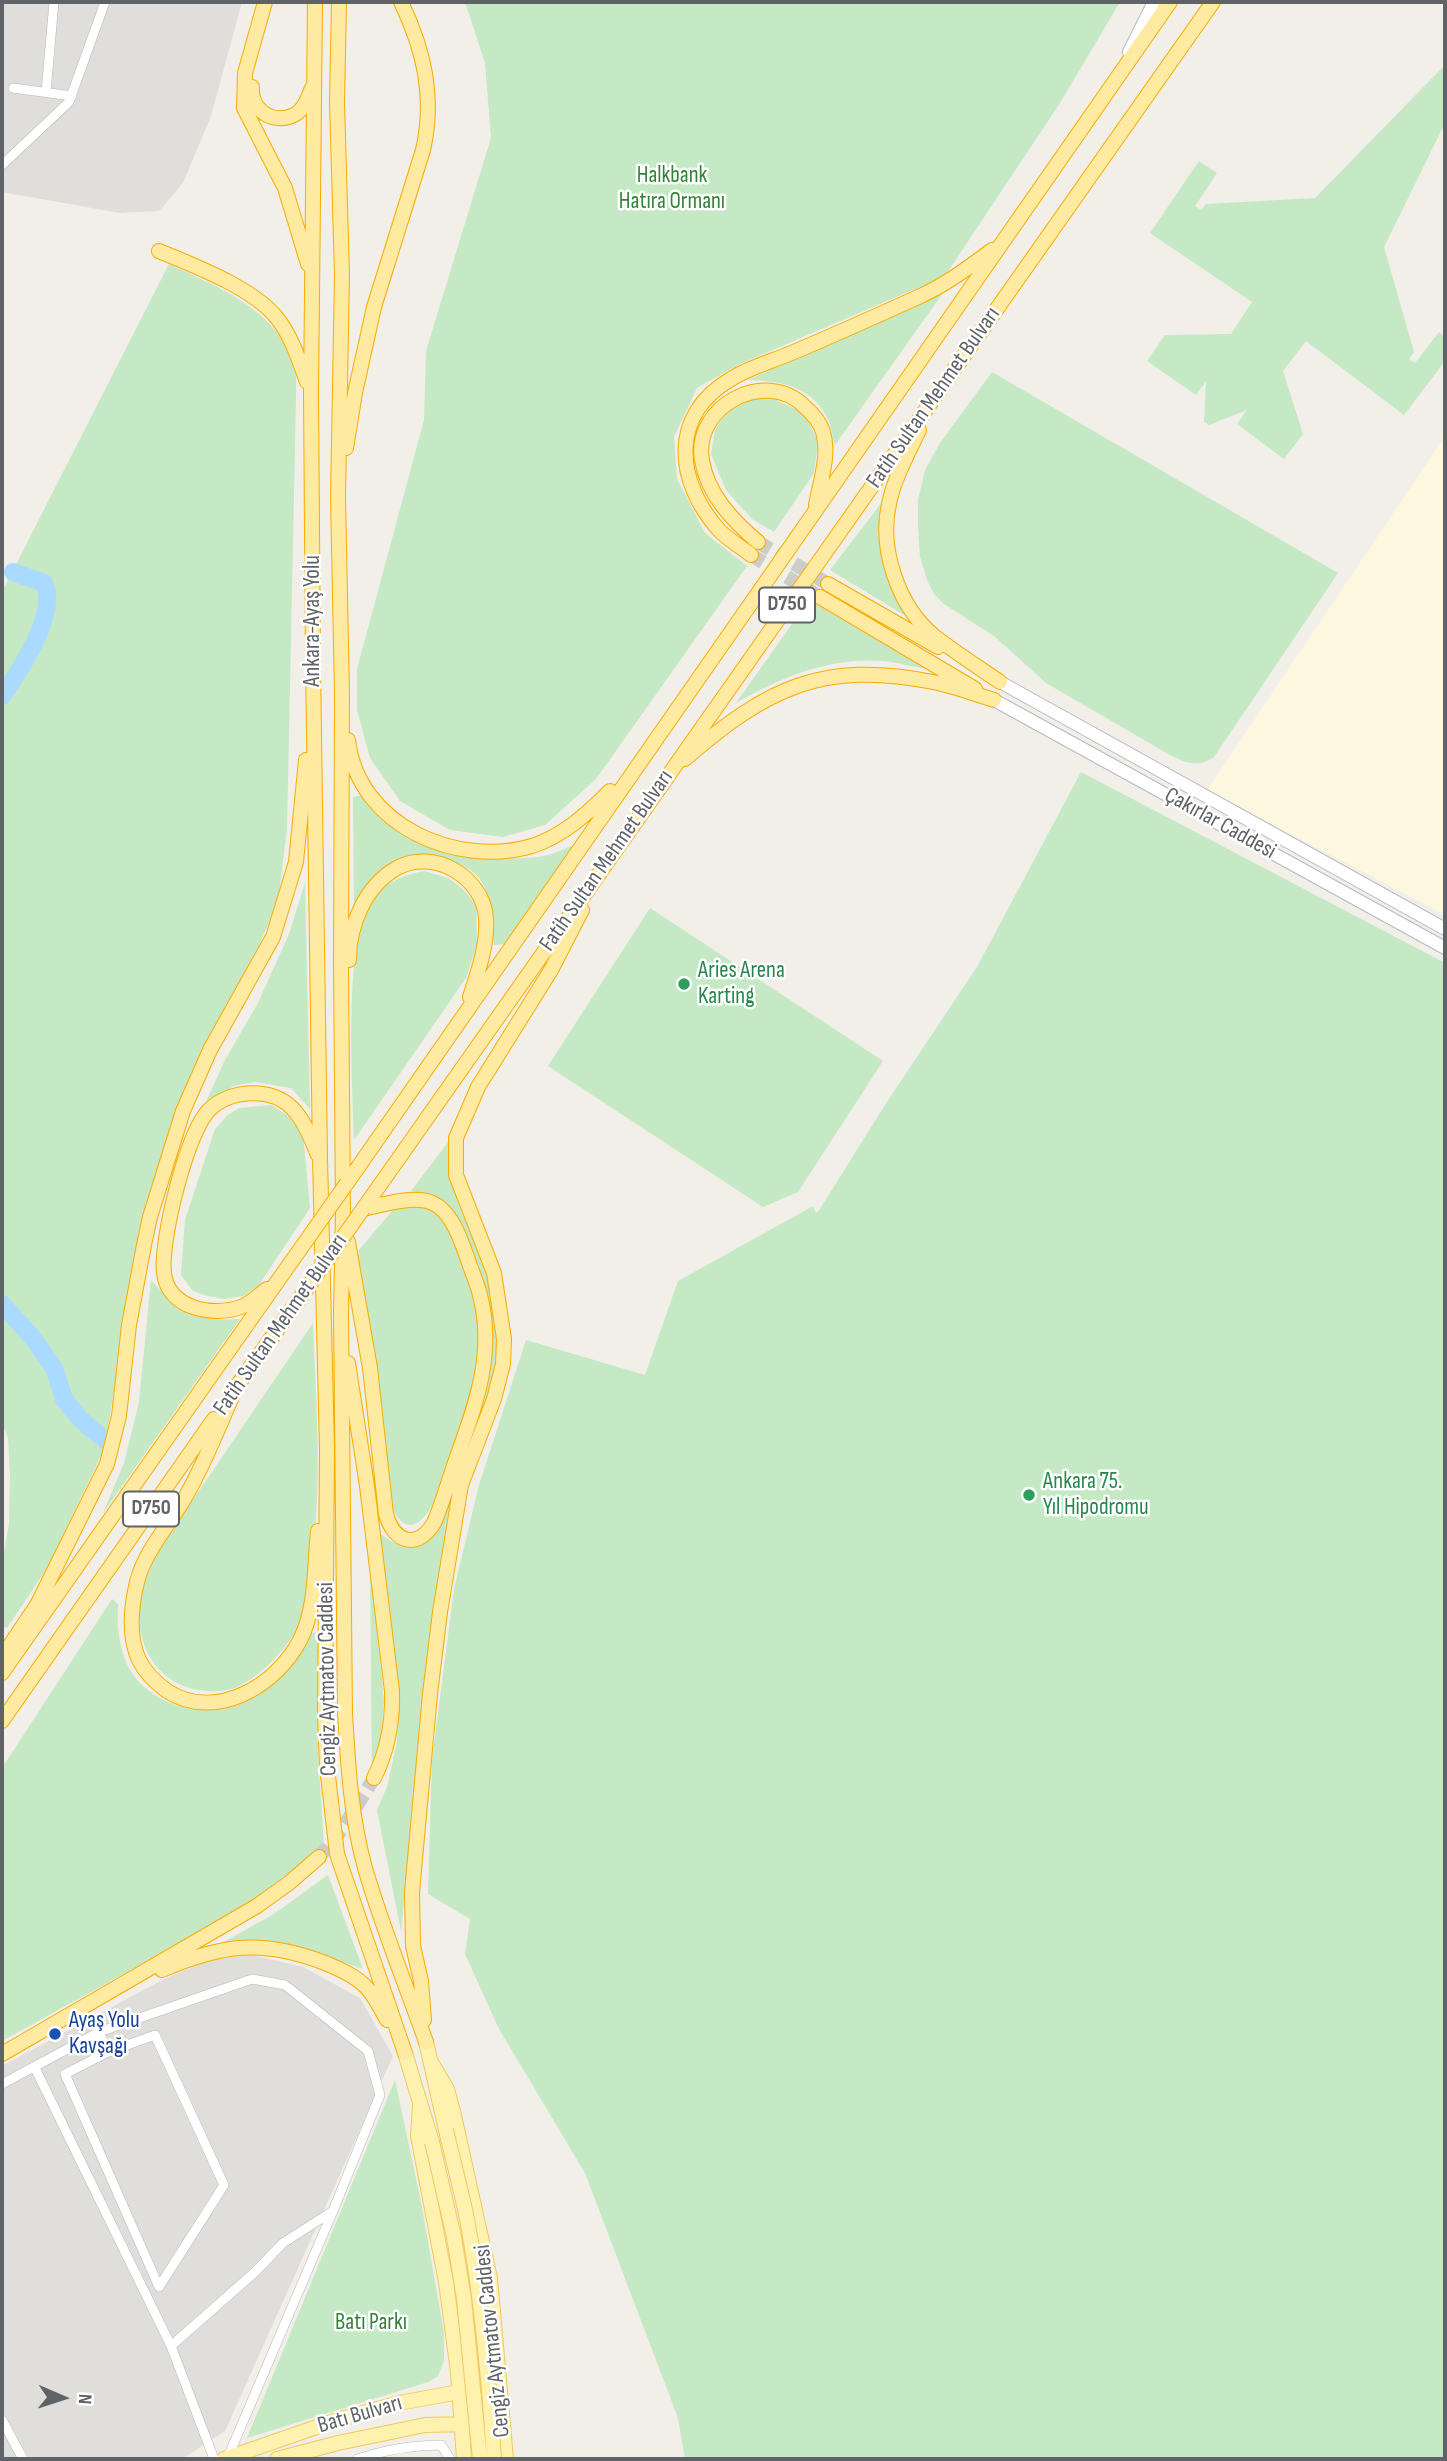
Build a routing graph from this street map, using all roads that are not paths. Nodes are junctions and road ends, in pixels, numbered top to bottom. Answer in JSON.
{"nodes":[{"id":1,"x":54,"y":2,"type":"edge"},
{"id":2,"x":98,"y":2,"type":"edge"},
{"id":3,"x":105,"y":2,"type":"edge"},
{"id":4,"x":265,"y":2,"type":"edge"},
{"id":5,"x":272,"y":2,"type":"edge"},
{"id":6,"x":315,"y":2,"type":"edge"},
{"id":7,"x":338,"y":2,"type":"edge"},
{"id":8,"x":1154,"y":2,"type":"edge"},
{"id":9,"x":1170,"y":2,"type":"edge"},
{"id":10,"x":1213,"y":2,"type":"edge"},
{"id":11,"x":403,"y":4,"type":"edge"},
{"id":12,"x":1115,"y":80,"type":"junction"},
{"id":13,"x":314,"y":84,"type":"junction"},
{"id":14,"x":13,"y":88,"type":"dead end"},
{"id":15,"x":46,"y":92,"type":"junction"},
{"id":16,"x":72,"y":96,"type":"junction"},
{"id":17,"x":2,"y":165,"type":"edge"},
{"id":18,"x":1002,"y":242,"type":"junction"},
{"id":19,"x":159,"y":251,"type":"dead end"},
{"id":20,"x":313,"y":279,"type":"junction"},
{"id":21,"x":311,"y":393,"type":"junction"},
{"id":22,"x":933,"y":399,"type":"junction"},
{"id":23,"x":338,"y":498,"type":"junction"},
{"id":24,"x":815,"y":510,"type":"junction"},
{"id":25,"x":828,"y":584,"type":"tunnel mouth"},
{"id":26,"x":820,"y":597,"type":"tunnel mouth"},
{"id":27,"x":313,"y":664,"type":"junction"},
{"id":28,"x":1000,"y":682,"type":"junction"},
{"id":29,"x":342,"y":694,"type":"junction"},
{"id":30,"x":994,"y":700,"type":"junction"},
{"id":31,"x":1079,"y":726,"type":"junction"},
{"id":32,"x":1071,"y":742,"type":"junction"},
{"id":33,"x":634,"y":769,"type":"junction"},
{"id":34,"x":666,"y":776,"type":"junction"},
{"id":35,"x":604,"y":864,"type":"junction"},
{"id":36,"x":1445,"y":929,"type":"edge"},
{"id":37,"x":1445,"y":948,"type":"edge"},
{"id":38,"x":464,"y":1013,"type":"junction"},
{"id":39,"x":320,"y":1158,"type":"junction"},
{"id":40,"x":363,"y":1209,"type":"junction"},
{"id":41,"x":343,"y":1212,"type":"junction"},
{"id":42,"x":322,"y":1239,"type":"joint"},
{"id":43,"x":277,"y":1282,"type":"junction"},
{"id":44,"x":341,"y":1313,"type":"junction"},
{"id":45,"x":236,"y":1388,"type":"junction"},
{"id":46,"x":327,"y":1450,"type":"junction"},
{"id":47,"x":55,"y":1569,"type":"junction"},
{"id":48,"x":2,"y":1644,"type":"edge"},
{"id":49,"x":2,"y":1657,"type":"edge"},
{"id":50,"x":2,"y":1673,"type":"edge"},
{"id":51,"x":2,"y":1721,"type":"edge"},
{"id":52,"x":374,"y":1779,"type":"tunnel mouth"},
{"id":53,"x":319,"y":1857,"type":"tunnel mouth"},
{"id":54,"x":103,"y":1996,"type":"junction"},
{"id":55,"x":99,"y":2032,"type":"junction"},
{"id":56,"x":426,"y":2042,"type":"junction"},
{"id":57,"x":108,"y":2052,"type":"junction"},
{"id":58,"x":405,"y":2053,"type":"junction"},
{"id":59,"x":2,"y":2054,"type":"edge"},
{"id":60,"x":431,"y":2062,"type":"junction"},
{"id":61,"x":35,"y":2068,"type":"junction"},
{"id":62,"x":2,"y":2084,"type":"edge"},
{"id":63,"x":420,"y":2105,"type":"junction"},
{"id":64,"x":333,"y":2211,"type":"junction"},
{"id":65,"x":496,"y":2333,"type":"junction"},
{"id":66,"x":454,"y":2340,"type":"junction"},
{"id":67,"x":171,"y":2346,"type":"junction"},
{"id":68,"x":501,"y":2389,"type":"junction"},
{"id":69,"x":458,"y":2391,"type":"junction"},
{"id":70,"x":503,"y":2418,"type":"junction"},
{"id":71,"x":2,"y":2420,"type":"edge"},
{"id":72,"x":461,"y":2425,"type":"junction"},
{"id":73,"x":23,"y":2459,"type":"edge"},
{"id":74,"x":222,"y":2459,"type":"edge"},
{"id":75,"x":277,"y":2459,"type":"edge"},
{"id":76,"x":357,"y":2459,"type":"edge"},
{"id":77,"x":450,"y":2459,"type":"edge"},
{"id":78,"x":464,"y":2459,"type":"edge"},
{"id":79,"x":470,"y":2459,"type":"edge"},
{"id":80,"x":480,"y":2459,"type":"edge"},
{"id":81,"x":494,"y":2459,"type":"edge"},
{"id":82,"x":504,"y":2459,"type":"edge"}],
"edges":[{"from":1,"to":15,"type":"street"},
{"from":2,"to":3,"type":"street"},
{"from":3,"to":16,"type":"street"},
{"from":4,"to":20,"type":"highway"},
{"from":5,"to":13,"type":"highway"},
{"from":6,"to":13,"type":"highway","name":"Ankara-Ayaş Yolu"},
{"from":7,"to":23,"type":"highway","name":"Ankara-Ayaş Yolu"},
{"from":8,"to":12,"type":"main road"},
{"from":9,"to":12,"type":"highway","name":"Fatih Sultan Mehmet Bulvarı","number":"D750"},
{"from":10,"to":22,"type":"highway","name":"Fatih Sultan Mehmet Bulvarı","number":"D750"},
{"from":11,"to":23,"type":"highway"},
{"from":12,"to":18,"type":"highway","name":"Fatih Sultan Mehmet Bulvarı","number":"D750"},
{"from":13,"to":20,"type":"highway","name":"Ankara-Ayaş Yolu"},
{"from":14,"to":15,"type":"street"},
{"from":15,"to":16,"type":"street"},
{"from":16,"to":17,"type":"street"},
{"from":18,"to":24,"type":"highway","name":"Fatih Sultan Mehmet Bulvarı","number":"D750"},
{"from":18,"to":24,"type":"highway"},
{"from":19,"to":21,"type":"highway"},
{"from":20,"to":21,"type":"highway","name":"Ankara-Ayaş Yolu"},
{"from":21,"to":27,"type":"highway","name":"Ankara-Ayaş Yolu"},
{"from":22,"to":28,"type":"highway"},
{"from":22,"to":34,"type":"highway","name":"Fatih Sultan Mehmet Bulvarı","number":"D750"},
{"from":23,"to":29,"type":"highway","name":"Ankara-Ayaş Yolu"},
{"from":24,"to":33,"type":"highway","name":"Fatih Sultan Mehmet Bulvarı","number":"D750"},
{"from":25,"to":28,"type":"highway"},
{"from":26,"to":30,"type":"highway"},
{"from":27,"to":39,"type":"highway","name":"Ankara-Ayaş Yolu"},
{"from":27,"to":47,"type":"highway"},
{"from":28,"to":31,"type":"main road","name":"Çakırlar Caddesi"},
{"from":29,"to":33,"type":"highway"},
{"from":29,"to":41,"type":"highway","name":"Ankara-Ayaş Yolu"},
{"from":30,"to":32,"type":"main road","name":"Çakırlar Caddesi"},
{"from":30,"to":34,"type":"highway"},
{"from":31,"to":32,"type":"main road"},
{"from":31,"to":36,"type":"main road","name":"Çakırlar Caddesi"},
{"from":32,"to":37,"type":"main road","name":"Çakırlar Caddesi"},
{"from":33,"to":38,"type":"highway","name":"Fatih Sultan Mehmet Bulvarı","number":"D750"},
{"from":34,"to":35,"type":"highway","name":"Fatih Sultan Mehmet Bulvarı","number":"D750"},
{"from":35,"to":40,"type":"highway","name":"Fatih Sultan Mehmet Bulvarı","number":"D750"},
{"from":35,"to":56,"type":"highway"},
{"from":38,"to":41,"type":"highway"},
{"from":38,"to":43,"type":"highway","name":"Fatih Sultan Mehmet Bulvarı","number":"D750","bridge":true},
{"from":39,"to":42,"type":"highway","name":"Ankara-Ayaş Yolu"},
{"from":39,"to":43,"type":"highway"},
{"from":40,"to":41,"type":"highway"},
{"from":40,"to":45,"type":"highway","name":"Fatih Sultan Mehmet Bulvarı","number":"D750","bridge":true},
{"from":41,"to":44,"type":"highway","name":"Cengiz Aytmatov Caddesi"},
{"from":42,"to":46,"type":"highway","name":"Cengiz Aytmatov Caddesi"},
{"from":43,"to":50,"type":"highway","name":"Fatih Sultan Mehmet Bulvarı","number":"D750"},
{"from":44,"to":52,"type":"highway"},
{"from":44,"to":56,"type":"highway","name":"Cengiz Aytmatov Caddesi"},
{"from":45,"to":46,"type":"highway"},
{"from":45,"to":51,"type":"highway","name":"Fatih Sultan Mehmet Bulvarı","number":"D750"},
{"from":46,"to":58,"type":"highway","name":"Cengiz Aytmatov Caddesi"},
{"from":47,"to":48,"type":"highway"},
{"from":47,"to":49,"type":"highway"},
{"from":53,"to":54,"type":"highway"},
{"from":54,"to":58,"type":"highway"},
{"from":54,"to":59,"type":"highway"},
{"from":55,"to":57,"type":"street"},
{"from":55,"to":61,"type":"street"},
{"from":55,"to":64,"type":"street"},
{"from":56,"to":60,"type":"main road","name":"Cengiz Aytmatov Caddesi"},
{"from":57,"to":57,"type":"street"},
{"from":58,"to":63,"type":"main road","name":"Cengiz Aytmatov Caddesi"},
{"from":60,"to":65,"type":"main road","name":"Cengiz Aytmatov Caddesi"},
{"from":60,"to":81,"type":"main road","name":"Cengiz Aytmatov Caddesi","bridge":true},
{"from":61,"to":62,"type":"street"},
{"from":61,"to":67,"type":"street"},
{"from":63,"to":66,"type":"main road","name":"Cengiz Aytmatov Caddesi"},
{"from":63,"to":80,"type":"main road","name":"Cengiz Aytmatov Caddesi","bridge":true},
{"from":64,"to":67,"type":"street"},
{"from":64,"to":74,"type":"street"},
{"from":65,"to":66,"type":"main road"},
{"from":65,"to":68,"type":"main road","name":"Cengiz Aytmatov Caddesi"},
{"from":66,"to":69,"type":"main road","name":"Cengiz Aytmatov Caddesi"},
{"from":67,"to":74,"type":"street"},
{"from":68,"to":69,"type":"main road","name":"Batı Bulvarı"},
{"from":68,"to":70,"type":"main road","name":"Cengiz Aytmatov Caddesi"},
{"from":69,"to":72,"type":"main road","name":"Cengiz Aytmatov Caddesi"},
{"from":69,"to":74,"type":"main road","name":"Batı Bulvarı"},
{"from":70,"to":72,"type":"main road","name":"Batı Bulvarı"},
{"from":70,"to":82,"type":"main road","name":"Cengiz Aytmatov Caddesi"},
{"from":71,"to":73,"type":"street"},
{"from":72,"to":75,"type":"main road","name":"Batı Bulvarı"},
{"from":72,"to":78,"type":"main road","name":"Cengiz Aytmatov Caddesi"},
{"from":76,"to":77,"type":"street"},
{"from":79,"to":82,"type":"main road"}]}
